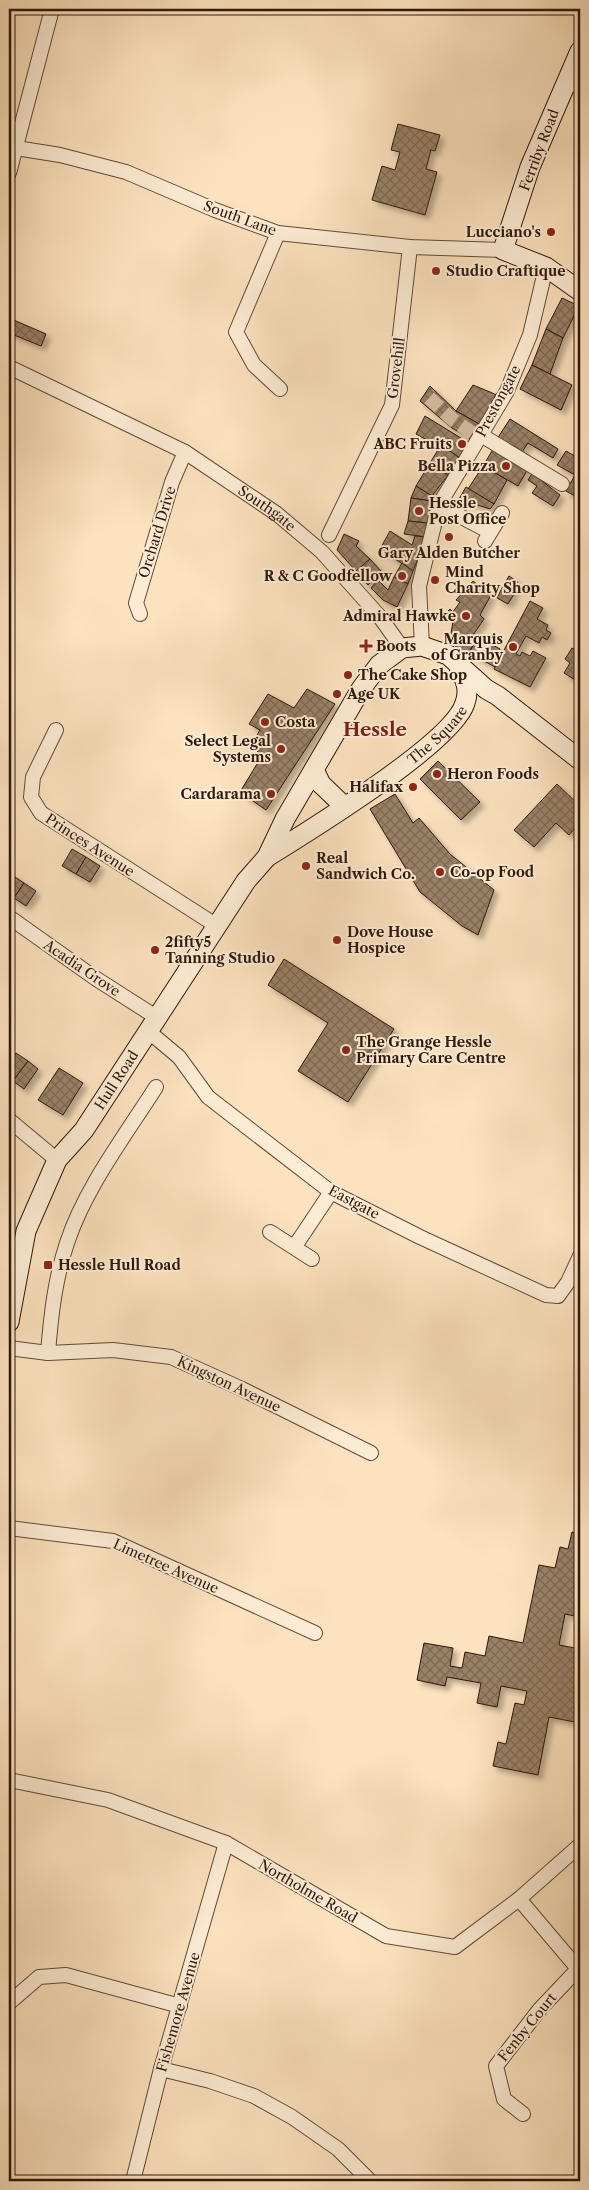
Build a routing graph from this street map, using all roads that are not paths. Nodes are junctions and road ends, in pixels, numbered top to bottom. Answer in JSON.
{"nodes":[{"id":1,"x":52,"y":9,"type":"edge"},
{"id":2,"x":580,"y":52,"type":"edge"},
{"id":3,"x":573,"y":84,"type":"edge"},
{"id":4,"x":16,"y":148,"type":"junction"},
{"id":5,"x":9,"y":173,"type":"edge"},
{"id":6,"x":278,"y":233,"type":"junction"},
{"id":7,"x":410,"y":247,"type":"junction"},
{"id":8,"x":503,"y":250,"type":"junction"},
{"id":9,"x":546,"y":268,"type":"junction"},
{"id":10,"x":580,"y":291,"type":"edge"},
{"id":11,"x":9,"y":367,"type":"edge"},
{"id":12,"x":280,"y":389,"type":"dead end"},
{"id":13,"x":481,"y":435,"type":"junction"},
{"id":14,"x":184,"y":452,"type":"junction"},
{"id":15,"x":562,"y":484,"type":"dead end"},
{"id":16,"x":439,"y":505,"type":"junction"},
{"id":17,"x":502,"y":513,"type":"dead end"},
{"id":18,"x":329,"y":534,"type":"dead end"},
{"id":19,"x":140,"y":614,"type":"dead end"},
{"id":20,"x":422,"y":646,"type":"junction"},
{"id":21,"x":402,"y":648,"type":"junction"},
{"id":22,"x":456,"y":661,"type":"junction"},
{"id":23,"x":486,"y":689,"type":"junction"},
{"id":24,"x":465,"y":704,"type":"junction"},
{"id":25,"x":56,"y":730,"type":"dead end"},
{"id":26,"x":580,"y":760,"type":"edge"},
{"id":27,"x":314,"y":770,"type":"junction"},
{"id":28,"x":345,"y":807,"type":"junction"},
{"id":29,"x":267,"y":857,"type":"junction"},
{"id":30,"x":9,"y":917,"type":"edge"},
{"id":31,"x":217,"y":926,"type":"junction"},
{"id":32,"x":152,"y":1024,"type":"junction"},
{"id":33,"x":156,"y":1087,"type":"dead end"},
{"id":34,"x":9,"y":1120,"type":"edge"},
{"id":35,"x":57,"y":1160,"type":"junction"},
{"id":36,"x":330,"y":1192,"type":"junction"},
{"id":37,"x":270,"y":1232,"type":"dead end"},
{"id":38,"x":295,"y":1246,"type":"junction"},
{"id":39,"x":580,"y":1256,"type":"edge"},
{"id":40,"x":312,"y":1259,"type":"dead end"},
{"id":41,"x":9,"y":1322,"type":"edge"},
{"id":42,"x":9,"y":1348,"type":"edge"},
{"id":43,"x":48,"y":1353,"type":"junction"},
{"id":44,"x":371,"y":1453,"type":"dead end"},
{"id":45,"x":9,"y":1528,"type":"edge"},
{"id":46,"x":315,"y":1633,"type":"dead end"},
{"id":47,"x":9,"y":1780,"type":"edge"},
{"id":48,"x":226,"y":1844,"type":"junction"},
{"id":49,"x":580,"y":1845,"type":"edge"},
{"id":50,"x":519,"y":1899,"type":"junction"},
{"id":51,"x":579,"y":1970,"type":"edge"},
{"id":52,"x":9,"y":2003,"type":"edge"},
{"id":53,"x":180,"y":2006,"type":"junction"},
{"id":54,"x":161,"y":2069,"type":"junction"},
{"id":55,"x":522,"y":2114,"type":"dead end"},
{"id":56,"x":133,"y":2181,"type":"edge"},
{"id":57,"x":370,"y":2181,"type":"edge"}],
"edges":[{"from":1,"to":4,"type":"street"},
{"from":2,"to":3,"type":"street","name":"Ferriby Road"},
{"from":3,"to":8,"type":"street","name":"Ferriby Road"},
{"from":4,"to":5,"type":"street"},
{"from":4,"to":6,"type":"street","name":"South Lane"},
{"from":6,"to":7,"type":"street","name":"South Lane"},
{"from":6,"to":12,"type":"street"},
{"from":7,"to":8,"type":"street","name":"South Lane"},
{"from":7,"to":18,"type":"street","name":"Grovehill"},
{"from":8,"to":9,"type":"street"},
{"from":9,"to":10,"type":"street"},
{"from":9,"to":13,"type":"street","name":"Prestongate"},
{"from":11,"to":14,"type":"street","name":"Southgate"},
{"from":13,"to":15,"type":"street"},
{"from":13,"to":16,"type":"street","name":"Prestongate"},
{"from":14,"to":19,"type":"street","name":"Orchard Drive"},
{"from":14,"to":21,"type":"street","name":"Southgate"},
{"from":16,"to":17,"type":"street"},
{"from":16,"to":20,"type":"street","name":"Prestongate"},
{"from":20,"to":21,"type":"street"},
{"from":20,"to":22,"type":"street"},
{"from":21,"to":27,"type":"street"},
{"from":22,"to":23,"type":"street"},
{"from":22,"to":24,"type":"street","name":"The Square"},
{"from":23,"to":24,"type":"street"},
{"from":23,"to":26,"type":"street"},
{"from":24,"to":28,"type":"street","name":"The Square"},
{"from":25,"to":31,"type":"street","name":"Princes Avenue"},
{"from":27,"to":28,"type":"street"},
{"from":27,"to":29,"type":"street"},
{"from":28,"to":29,"type":"street","name":"The Square"},
{"from":29,"to":31,"type":"street","name":"Hull Road"},
{"from":30,"to":32,"type":"street","name":"Acadia Grove"},
{"from":31,"to":32,"type":"street","name":"Hull Road"},
{"from":32,"to":35,"type":"street","name":"Hull Road"},
{"from":32,"to":36,"type":"street","name":"Eastgate"},
{"from":33,"to":43,"type":"street"},
{"from":34,"to":35,"type":"street"},
{"from":35,"to":41,"type":"street","name":"Hull Road"},
{"from":36,"to":38,"type":"street"},
{"from":36,"to":39,"type":"street","name":"Eastgate"},
{"from":37,"to":38,"type":"street"},
{"from":38,"to":40,"type":"street"},
{"from":42,"to":43,"type":"street","name":"Kingston Avenue"},
{"from":43,"to":44,"type":"street","name":"Kingston Avenue"},
{"from":45,"to":46,"type":"street","name":"Limetree Avenue"},
{"from":47,"to":48,"type":"street","name":"Northolme Road"},
{"from":48,"to":50,"type":"street","name":"Northolme Road"},
{"from":48,"to":53,"type":"street","name":"Fishemore Avenue"},
{"from":49,"to":50,"type":"street","name":"Northolme Road"},
{"from":50,"to":51,"type":"street"},
{"from":51,"to":55,"type":"street","name":"Fenby Court"},
{"from":52,"to":53,"type":"street"},
{"from":53,"to":54,"type":"street","name":"Fishemore Avenue"},
{"from":54,"to":56,"type":"street","name":"Fishemore Avenue"},
{"from":54,"to":57,"type":"street"}]}
